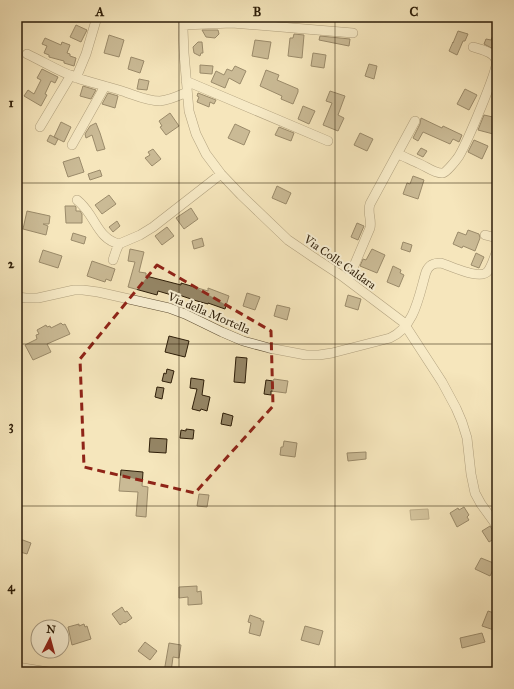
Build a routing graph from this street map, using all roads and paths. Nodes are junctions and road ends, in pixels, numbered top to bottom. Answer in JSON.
{"nodes":[{"id":1,"x":97,"y":17,"type":"edge"},
{"id":2,"x":232,"y":20,"type":"edge"},
{"id":3,"x":183,"y":21,"type":"edge"},
{"id":4,"x":353,"y":33,"type":"dead end"},
{"id":5,"x":473,"y":47,"type":"dead end"},
{"id":6,"x":27,"y":54,"type":"dead end"},
{"id":7,"x":74,"y":76,"type":"junction"},
{"id":8,"x":186,"y":81,"type":"junction"},
{"id":9,"x":105,"y":86,"type":"junction"},
{"id":10,"x":493,"y":88,"type":"edge"},
{"id":11,"x":187,"y":92,"type":"junction"},
{"id":12,"x":415,"y":121,"type":"dead end"},
{"id":13,"x":40,"y":127,"type":"dead end"},
{"id":14,"x":328,"y":142,"type":"dead end"},
{"id":15,"x":72,"y":145,"type":"dead end"},
{"id":16,"x":398,"y":154,"type":"junction"},
{"id":17,"x":221,"y":174,"type":"junction"},
{"id":18,"x":77,"y":200,"type":"dead end"},
{"id":19,"x":485,"y":236,"type":"dead end"},
{"id":20,"x":497,"y":238,"type":"edge"},
{"id":21,"x":119,"y":244,"type":"junction"},
{"id":22,"x":497,"y":251,"type":"edge"},
{"id":23,"x":113,"y":260,"type":"dead end"},
{"id":24,"x":348,"y":280,"type":"junction"},
{"id":25,"x":17,"y":297,"type":"edge"},
{"id":26,"x":405,"y":326,"type":"junction"},
{"id":27,"x":497,"y":526,"type":"edge"},
{"id":28,"x":17,"y":666,"type":"edge"},
{"id":29,"x":48,"y":672,"type":"edge"}],
"edges":[{"from":1,"to":7,"type":"street"},
{"from":2,"to":3,"type":"street"},
{"from":2,"to":4,"type":"street"},
{"from":3,"to":8,"type":"street","name":"Via Colle Caldara"},
{"from":5,"to":10,"type":"street"},
{"from":6,"to":7,"type":"street"},
{"from":7,"to":9,"type":"street"},
{"from":7,"to":13,"type":"street"},
{"from":8,"to":11,"type":"street","name":"Via Colle Caldara"},
{"from":8,"to":14,"type":"street"},
{"from":9,"to":11,"type":"street"},
{"from":9,"to":15,"type":"street"},
{"from":10,"to":16,"type":"street"},
{"from":11,"to":17,"type":"street","name":"Via Colle Caldara"},
{"from":12,"to":16,"type":"street"},
{"from":16,"to":24,"type":"street"},
{"from":17,"to":21,"type":"street"},
{"from":17,"to":24,"type":"street","name":"Via Colle Caldara"},
{"from":18,"to":21,"type":"street"},
{"from":19,"to":20,"type":"street"},
{"from":21,"to":23,"type":"street"},
{"from":22,"to":26,"type":"street","name":"Via della Mortella"},
{"from":24,"to":26,"type":"street","name":"Via Colle Caldara"},
{"from":25,"to":26,"type":"street","name":"Via della Mortella"},
{"from":26,"to":27,"type":"street","name":"Via Colle Caldara"},
{"from":28,"to":29,"type":"street"}]}
